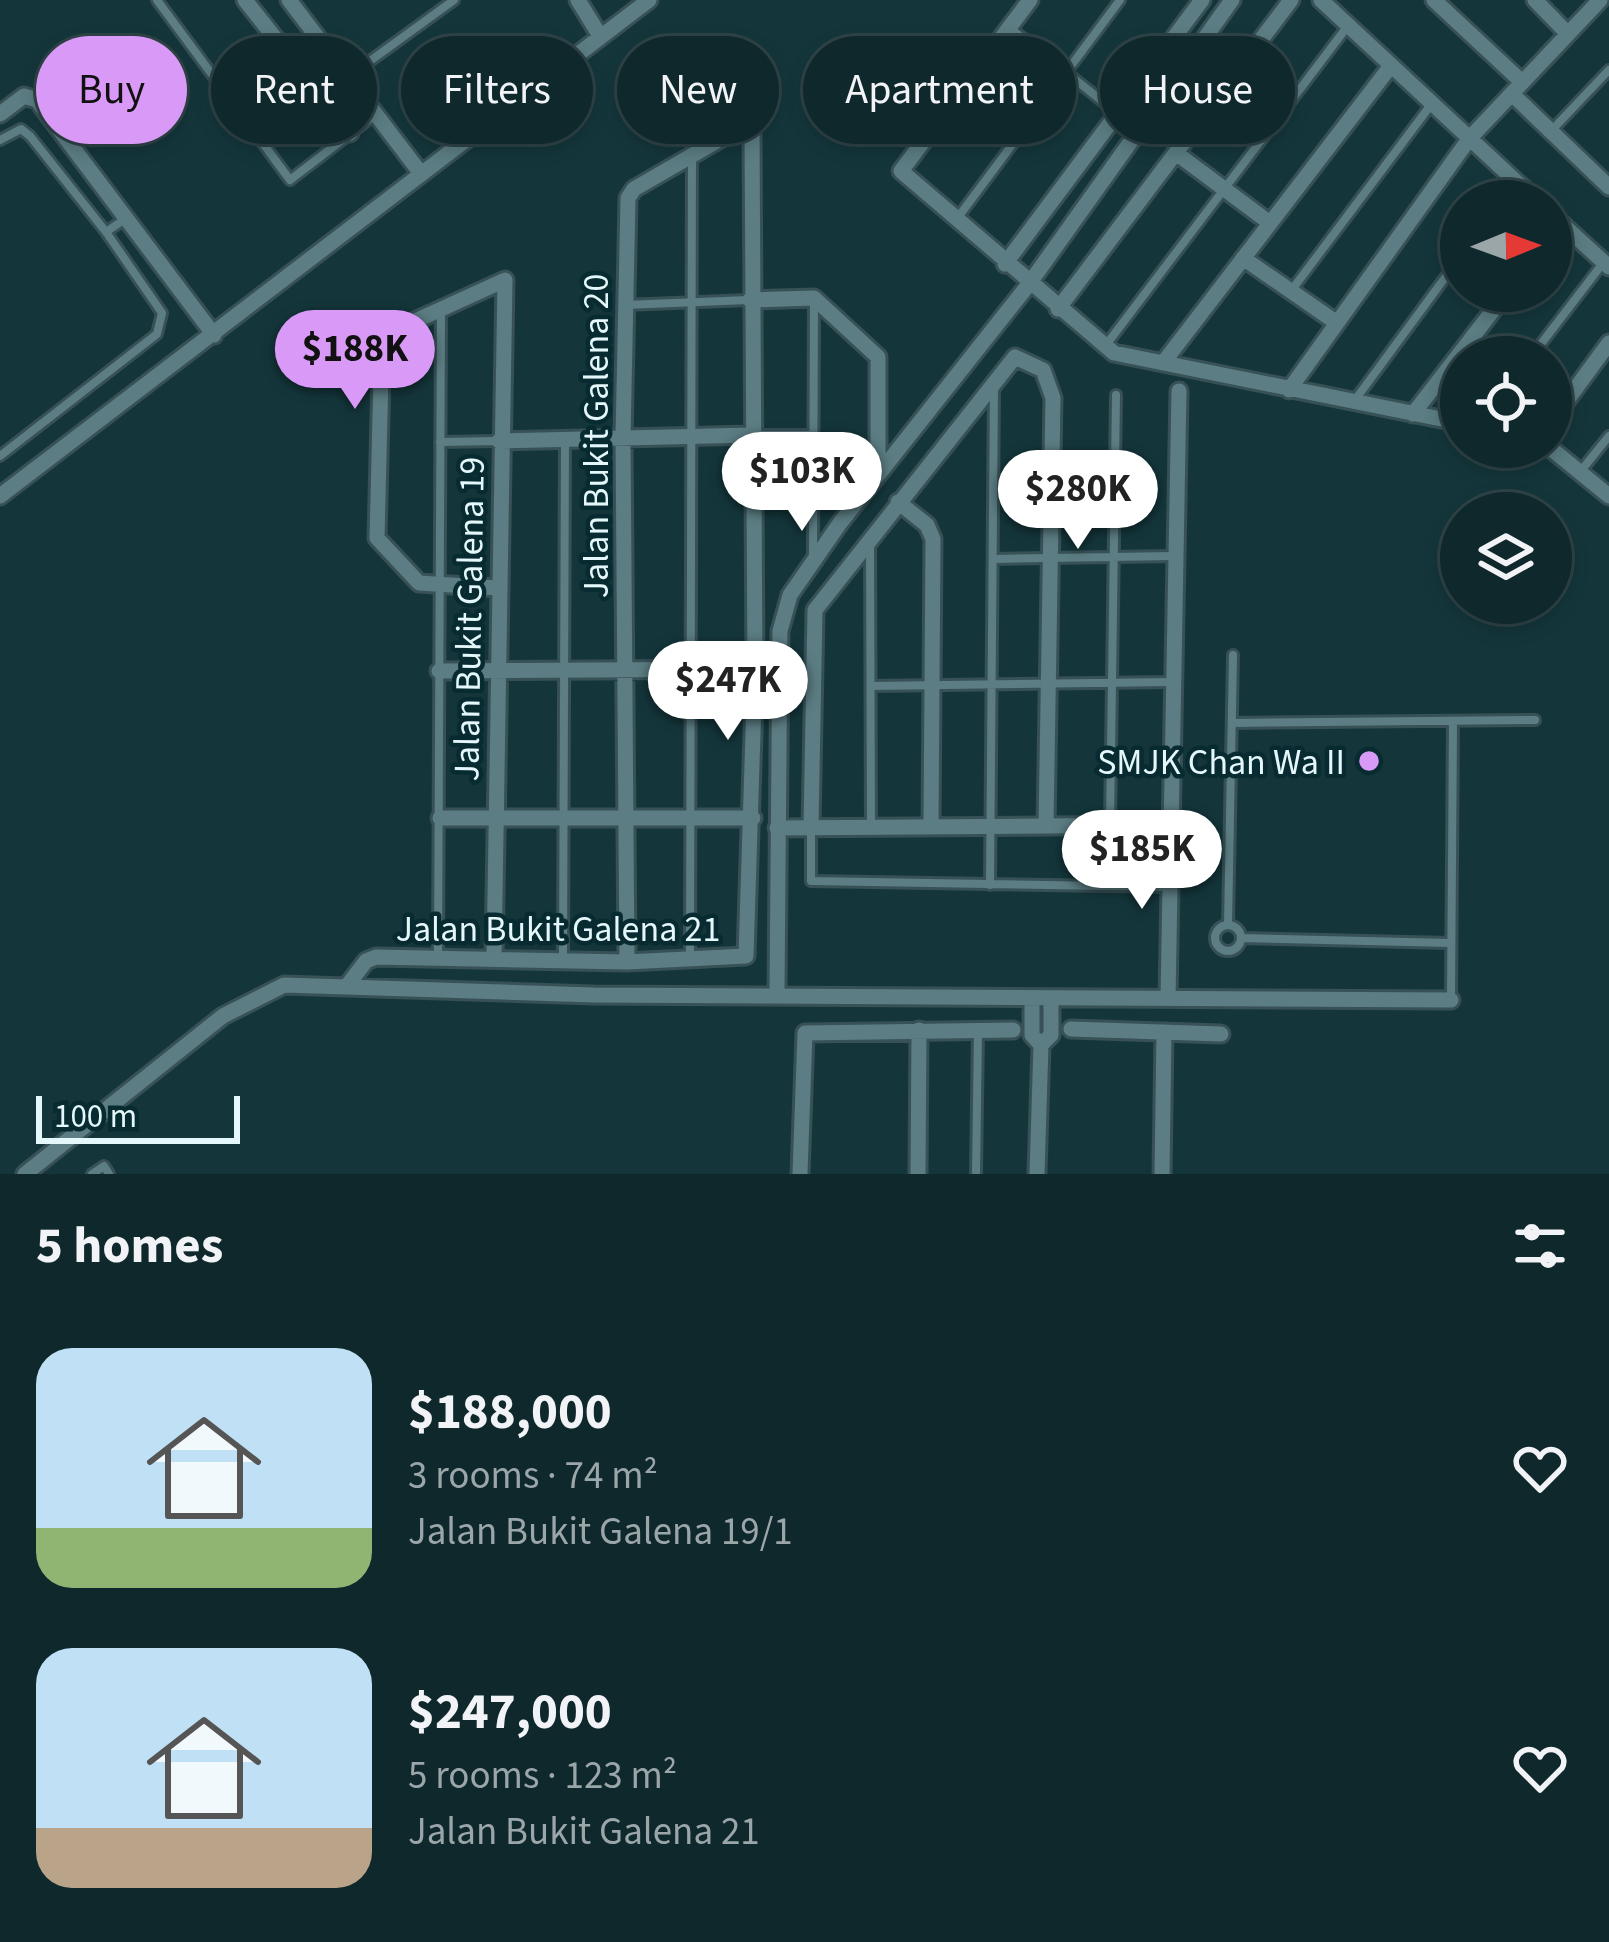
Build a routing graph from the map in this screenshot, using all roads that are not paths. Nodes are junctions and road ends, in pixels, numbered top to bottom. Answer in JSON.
{"nodes":[{"id":1,"x":157,"y":0,"type":"edge"},
{"id":2,"x":245,"y":0,"type":"edge"},
{"id":3,"x":454,"y":0,"type":"edge"},
{"id":4,"x":578,"y":0,"type":"edge"},
{"id":5,"x":649,"y":0,"type":"edge"},
{"id":6,"x":1030,"y":0,"type":"edge"},
{"id":7,"x":1120,"y":0,"type":"edge"},
{"id":8,"x":1202,"y":0,"type":"edge"},
{"id":9,"x":1232,"y":0,"type":"edge"},
{"id":10,"x":1292,"y":0,"type":"edge"},
{"id":11,"x":1321,"y":0,"type":"edge"},
{"id":12,"x":1434,"y":0,"type":"edge"},
{"id":13,"x":1535,"y":0,"type":"edge"},
{"id":14,"x":1600,"y":0,"type":"edge"},
{"id":15,"x":293,"y":1,"type":"edge"},
{"id":16,"x":1348,"y":26,"type":"junction"},
{"id":17,"x":1009,"y":27,"type":"junction"},
{"id":18,"x":1568,"y":34,"type":"junction"},
{"id":19,"x":273,"y":36,"type":"edge"},
{"id":20,"x":318,"y":36,"type":"edge"},
{"id":21,"x":600,"y":36,"type":"junction"},
{"id":22,"x":1020,"y":36,"type":"edge"},
{"id":23,"x":1175,"y":36,"type":"edge"},
{"id":24,"x":377,"y":56,"type":"edge"},
{"id":25,"x":1076,"y":57,"type":"edge"},
{"id":26,"x":1390,"y":67,"type":"junction"},
{"id":27,"x":1609,"y":70,"type":"edge"},
{"id":28,"x":211,"y":73,"type":"edge"},
{"id":29,"x":1076,"y":82,"type":"edge"},
{"id":30,"x":1517,"y":88,"type":"junction"},
{"id":31,"x":1100,"y":100,"type":"edge"},
{"id":32,"x":36,"y":102,"type":"edge"},
{"id":33,"x":1430,"y":106,"type":"junction"},
{"id":34,"x":0,"y":114,"type":"edge"},
{"id":35,"x":377,"y":115,"type":"edge"},
{"id":36,"x":1551,"y":131,"type":"junction"},
{"id":37,"x":1100,"y":138,"type":"edge"},
{"id":38,"x":1469,"y":139,"type":"junction"},
{"id":39,"x":0,"y":140,"type":"edge"},
{"id":40,"x":70,"y":144,"type":"edge"},
{"id":41,"x":263,"y":144,"type":"edge"},
{"id":42,"x":337,"y":144,"type":"edge"},
{"id":43,"x":1012,"y":144,"type":"edge"},
{"id":44,"x":692,"y":153,"type":"junction"},
{"id":45,"x":1176,"y":153,"type":"junction"},
{"id":46,"x":1609,"y":158,"type":"edge"},
{"id":47,"x":419,"y":171,"type":"junction"},
{"id":48,"x":1595,"y":173,"type":"junction"},
{"id":49,"x":1514,"y":180,"type":"edge"},
{"id":50,"x":1609,"y":187,"type":"edge"},
{"id":51,"x":1225,"y":190,"type":"junction"},
{"id":52,"x":127,"y":219,"type":"junction"},
{"id":53,"x":956,"y":220,"type":"junction"},
{"id":54,"x":1270,"y":223,"type":"junction"},
{"id":55,"x":106,"y":232,"type":"junction"},
{"id":56,"x":1572,"y":238,"type":"edge"},
{"id":57,"x":1243,"y":258,"type":"junction"},
{"id":58,"x":1005,"y":264,"type":"junction"},
{"id":59,"x":1606,"y":265,"type":"edge"},
{"id":60,"x":1029,"y":284,"type":"junction"},
{"id":61,"x":1440,"y":284,"type":"edge"},
{"id":62,"x":1292,"y":291,"type":"junction"},
{"id":63,"x":814,"y":298,"type":"junction"},
{"id":64,"x":750,"y":299,"type":"junction"},
{"id":65,"x":688,"y":302,"type":"junction"},
{"id":66,"x":623,"y":305,"type":"junction"},
{"id":67,"x":441,"y":309,"type":"junction"},
{"id":68,"x":1058,"y":309,"type":"junction"},
{"id":69,"x":1492,"y":312,"type":"edge"},
{"id":70,"x":1337,"y":323,"type":"junction"},
{"id":71,"x":214,"y":335,"type":"junction"},
{"id":72,"x":1548,"y":336,"type":"edge"},
{"id":73,"x":1609,"y":343,"type":"edge"},
{"id":74,"x":1105,"y":346,"type":"junction"},
{"id":75,"x":1162,"y":363,"type":"junction"},
{"id":76,"x":994,"y":378,"type":"junction"},
{"id":77,"x":1288,"y":390,"type":"junction"},
{"id":78,"x":1179,"y":391,"type":"dead end"},
{"id":79,"x":1572,"y":393,"type":"edge"},
{"id":80,"x":1116,"y":394,"type":"dead end"},
{"id":81,"x":1353,"y":402,"type":"junction"},
{"id":82,"x":1413,"y":414,"type":"junction"},
{"id":83,"x":1440,"y":419,"type":"edge"},
{"id":84,"x":752,"y":435,"type":"junction"},
{"id":85,"x":812,"y":435,"type":"junction"},
{"id":86,"x":690,"y":436,"type":"junction"},
{"id":87,"x":1609,"y":436,"type":"edge"},
{"id":88,"x":623,"y":438,"type":"junction"},
{"id":89,"x":565,"y":440,"type":"junction"},
{"id":90,"x":499,"y":441,"type":"junction"},
{"id":91,"x":440,"y":442,"type":"junction"},
{"id":92,"x":0,"y":456,"type":"edge"},
{"id":93,"x":1572,"y":465,"type":"edge"},
{"id":94,"x":1580,"y":472,"type":"junction"},
{"id":95,"x":878,"y":475,"type":"junction"},
{"id":96,"x":0,"y":496,"type":"edge"},
{"id":97,"x":1609,"y":496,"type":"edge"},
{"id":98,"x":898,"y":502,"type":"junction"},
{"id":99,"x":870,"y":537,"type":"junction"},
{"id":100,"x":1052,"y":555,"type":"junction"},
{"id":101,"x":1114,"y":556,"type":"junction"},
{"id":102,"x":1174,"y":556,"type":"junction"},
{"id":103,"x":993,"y":560,"type":"junction"},
{"id":104,"x":813,"y":562,"type":"junction"},
{"id":105,"x":437,"y":588,"type":"junction"},
{"id":106,"x":498,"y":588,"type":"junction"},
{"id":107,"x":1233,"y":655,"type":"dead end"},
{"id":108,"x":755,"y":669,"type":"junction"},
{"id":109,"x":780,"y":669,"type":"junction"},
{"id":110,"x":691,"y":670,"type":"junction"},
{"id":111,"x":439,"y":671,"type":"junction"},
{"id":112,"x":625,"y":671,"type":"junction"},
{"id":113,"x":499,"y":672,"type":"junction"},
{"id":114,"x":566,"y":673,"type":"junction"},
{"id":115,"x":1171,"y":682,"type":"junction"},
{"id":116,"x":992,"y":683,"type":"junction"},
{"id":117,"x":1049,"y":683,"type":"junction"},
{"id":118,"x":1112,"y":683,"type":"junction"},
{"id":119,"x":932,"y":684,"type":"junction"},
{"id":120,"x":871,"y":686,"type":"junction"},
{"id":121,"x":1535,"y":720,"type":"dead end"},
{"id":122,"x":1232,"y":723,"type":"junction"},
{"id":123,"x":1454,"y":723,"type":"junction"},
{"id":124,"x":496,"y":816,"type":"junction"},
{"id":125,"x":440,"y":818,"type":"junction"},
{"id":126,"x":565,"y":818,"type":"junction"},
{"id":127,"x":624,"y":818,"type":"junction"},
{"id":128,"x":690,"y":818,"type":"junction"},
{"id":129,"x":753,"y":818,"type":"junction"},
{"id":130,"x":1167,"y":825,"type":"junction"},
{"id":131,"x":991,"y":826,"type":"junction"},
{"id":132,"x":1046,"y":826,"type":"junction"},
{"id":133,"x":1110,"y":826,"type":"junction"},
{"id":134,"x":872,"y":827,"type":"junction"},
{"id":135,"x":931,"y":827,"type":"junction"},
{"id":136,"x":777,"y":828,"type":"junction"},
{"id":137,"x":811,"y":828,"type":"junction"},
{"id":138,"x":990,"y":885,"type":"junction"},
{"id":139,"x":1167,"y":886,"type":"junction"},
{"id":140,"x":1228,"y":925,"type":"junction"},
{"id":141,"x":1241,"y":938,"type":"junction"},
{"id":142,"x":1450,"y":943,"type":"junction"},
{"id":143,"x":438,"y":958,"type":"junction"},
{"id":144,"x":494,"y":958,"type":"junction"},
{"id":145,"x":563,"y":960,"type":"junction"},
{"id":146,"x":690,"y":960,"type":"junction"},
{"id":147,"x":627,"y":962,"type":"junction"},
{"id":148,"x":347,"y":986,"type":"junction"},
{"id":149,"x":777,"y":993,"type":"junction"},
{"id":150,"x":1033,"y":998,"type":"junction"},
{"id":151,"x":1051,"y":998,"type":"junction"},
{"id":152,"x":1168,"y":998,"type":"junction"},
{"id":153,"x":1450,"y":1000,"type":"joint"},
{"id":154,"x":1071,"y":1029,"type":"dead end"},
{"id":155,"x":920,"y":1030,"type":"junction"},
{"id":156,"x":978,"y":1030,"type":"junction"},
{"id":157,"x":1013,"y":1030,"type":"dead end"},
{"id":158,"x":1164,"y":1032,"type":"junction"},
{"id":159,"x":1221,"y":1034,"type":"dead end"},
{"id":160,"x":1040,"y":1045,"type":"junction"},
{"id":161,"x":25,"y":1174,"type":"edge"},
{"id":162,"x":92,"y":1174,"type":"edge"},
{"id":163,"x":109,"y":1174,"type":"edge"},
{"id":164,"x":800,"y":1174,"type":"edge"},
{"id":165,"x":918,"y":1174,"type":"edge"},
{"id":166,"x":976,"y":1174,"type":"edge"},
{"id":167,"x":1037,"y":1174,"type":"edge"},
{"id":168,"x":1162,"y":1174,"type":"edge"}],
"edges":[{"from":1,"to":28,"type":"lane"},
{"from":2,"to":19,"type":"street"},
{"from":3,"to":24,"type":"lane"},
{"from":4,"to":21,"type":"street"},
{"from":5,"to":21,"type":"street"},
{"from":6,"to":17,"type":"street"},
{"from":7,"to":25,"type":"lane"},
{"from":8,"to":23,"type":"street"},
{"from":9,"to":60,"type":"street"},
{"from":10,"to":45,"type":"street"},
{"from":11,"to":16,"type":"street"},
{"from":12,"to":30,"type":"street"},
{"from":13,"to":18,"type":"street"},
{"from":14,"to":18,"type":"street"},
{"from":15,"to":20,"type":"street"},
{"from":16,"to":26,"type":"street"},
{"from":16,"to":51,"type":"lane"},
{"from":17,"to":22,"type":"lane"},
{"from":17,"to":53,"type":"street"},
{"from":18,"to":30,"type":"street"},
{"from":21,"to":47,"type":"street"},
{"from":26,"to":33,"type":"street"},
{"from":26,"to":54,"type":"street"},
{"from":27,"to":36,"type":"lane"},
{"from":29,"to":31,"type":"lane"},
{"from":30,"to":36,"type":"street"},
{"from":30,"to":38,"type":"street"},
{"from":32,"to":34,"type":"street"},
{"from":33,"to":38,"type":"street"},
{"from":33,"to":62,"type":"lane"},
{"from":35,"to":47,"type":"street"},
{"from":36,"to":48,"type":"street"},
{"from":37,"to":58,"type":"street"},
{"from":38,"to":49,"type":"street"},
{"from":38,"to":70,"type":"street"},
{"from":39,"to":55,"type":"lane"},
{"from":40,"to":52,"type":"street"},
{"from":41,"to":42,"type":"lane"},
{"from":43,"to":53,"type":"lane"},
{"from":44,"to":64,"type":"street","name":"Jalan Bukit Galena 21"},
{"from":44,"to":65,"type":"lane"},
{"from":44,"to":66,"type":"street","name":"Jalan Bukit Galena 20"},
{"from":45,"to":51,"type":"street"},
{"from":45,"to":68,"type":"street"},
{"from":46,"to":48,"type":"street"},
{"from":47,"to":71,"type":"street"},
{"from":48,"to":50,"type":"street"},
{"from":51,"to":54,"type":"street"},
{"from":51,"to":74,"type":"lane"},
{"from":52,"to":55,"type":"lane"},
{"from":52,"to":71,"type":"street"},
{"from":53,"to":58,"type":"street"},
{"from":54,"to":57,"type":"street"},
{"from":55,"to":92,"type":"lane"},
{"from":56,"to":59,"type":"street"},
{"from":57,"to":62,"type":"street"},
{"from":57,"to":75,"type":"street"},
{"from":58,"to":60,"type":"street"},
{"from":59,"to":72,"type":"lane"},
{"from":60,"to":68,"type":"street"},
{"from":60,"to":95,"type":"street"},
{"from":61,"to":81,"type":"lane"},
{"from":62,"to":70,"type":"street"},
{"from":63,"to":64,"type":"street"},
{"from":63,"to":85,"type":"lane"},
{"from":63,"to":95,"type":"street"},
{"from":64,"to":65,"type":"lane"},
{"from":64,"to":84,"type":"street","name":"Jalan Bukit Galena 21"},
{"from":65,"to":66,"type":"lane"},
{"from":65,"to":86,"type":"lane"},
{"from":66,"to":88,"type":"street","name":"Jalan Bukit Galena 20"},
{"from":67,"to":90,"type":"street","name":"Jalan Bukit Galena 19"},
{"from":67,"to":91,"type":"lane"},
{"from":67,"to":105,"type":"street"},
{"from":68,"to":74,"type":"street"},
{"from":69,"to":82,"type":"street"},
{"from":70,"to":77,"type":"street"},
{"from":71,"to":96,"type":"street"},
{"from":73,"to":79,"type":"street"},
{"from":74,"to":75,"type":"street"},
{"from":75,"to":77,"type":"street"},
{"from":76,"to":98,"type":"street"},
{"from":76,"to":100,"type":"street"},
{"from":76,"to":103,"type":"lane"},
{"from":77,"to":81,"type":"street"},
{"from":78,"to":102,"type":"street"},
{"from":80,"to":101,"type":"lane"},
{"from":81,"to":82,"type":"street"},
{"from":82,"to":83,"type":"street"},
{"from":84,"to":85,"type":"lane"},
{"from":84,"to":86,"type":"street"},
{"from":84,"to":108,"type":"street","name":"Jalan Bukit Galena 21"},
{"from":85,"to":104,"type":"lane"},
{"from":86,"to":88,"type":"street"},
{"from":86,"to":110,"type":"lane"},
{"from":87,"to":94,"type":"lane"},
{"from":88,"to":89,"type":"street"},
{"from":88,"to":112,"type":"street","name":"Jalan Bukit Galena 20"},
{"from":89,"to":90,"type":"street"},
{"from":89,"to":114,"type":"lane"},
{"from":90,"to":91,"type":"lane"},
{"from":90,"to":106,"type":"street","name":"Jalan Bukit Galena 19"},
{"from":91,"to":105,"type":"lane"},
{"from":93,"to":94,"type":"street"},
{"from":94,"to":97,"type":"street"},
{"from":95,"to":104,"type":"street"},
{"from":98,"to":99,"type":"street"},
{"from":98,"to":119,"type":"street"},
{"from":99,"to":120,"type":"lane"},
{"from":99,"to":137,"type":"street"},
{"from":100,"to":101,"type":"lane"},
{"from":100,"to":103,"type":"lane"},
{"from":100,"to":117,"type":"street"},
{"from":101,"to":102,"type":"lane"},
{"from":101,"to":118,"type":"lane"},
{"from":102,"to":115,"type":"street"},
{"from":103,"to":116,"type":"lane"},
{"from":104,"to":109,"type":"street"},
{"from":105,"to":106,"type":"street"},
{"from":105,"to":111,"type":"lane"},
{"from":106,"to":113,"type":"street","name":"Jalan Bukit Galena 19"},
{"from":107,"to":122,"type":"lane"},
{"from":108,"to":109,"type":"street"},
{"from":108,"to":110,"type":"street"},
{"from":108,"to":129,"type":"street","name":"Jalan Bukit Galena 21"},
{"from":109,"to":136,"type":"street"},
{"from":110,"to":112,"type":"street"},
{"from":110,"to":128,"type":"lane"},
{"from":111,"to":113,"type":"street"},
{"from":111,"to":125,"type":"lane"},
{"from":112,"to":114,"type":"street"},
{"from":112,"to":127,"type":"street","name":"Jalan Bukit Galena 20"},
{"from":113,"to":114,"type":"street"},
{"from":113,"to":124,"type":"street","name":"Jalan Bukit Galena 19"},
{"from":114,"to":126,"type":"lane"},
{"from":115,"to":118,"type":"lane"},
{"from":115,"to":130,"type":"street"},
{"from":116,"to":117,"type":"lane"},
{"from":116,"to":119,"type":"lane"},
{"from":116,"to":131,"type":"lane"},
{"from":117,"to":118,"type":"lane"},
{"from":117,"to":132,"type":"street"},
{"from":118,"to":133,"type":"lane"},
{"from":119,"to":120,"type":"lane"},
{"from":119,"to":135,"type":"street"},
{"from":120,"to":134,"type":"lane"},
{"from":121,"to":123,"type":"lane"},
{"from":122,"to":123,"type":"lane"},
{"from":122,"to":140,"type":"lane"},
{"from":123,"to":142,"type":"lane"},
{"from":124,"to":125,"type":"street"},
{"from":124,"to":126,"type":"street"},
{"from":124,"to":144,"type":"street","name":"Jalan Bukit Galena 19"},
{"from":125,"to":143,"type":"lane"},
{"from":126,"to":127,"type":"street"},
{"from":126,"to":145,"type":"lane"},
{"from":127,"to":128,"type":"street"},
{"from":127,"to":147,"type":"street","name":"Jalan Bukit Galena 20"},
{"from":128,"to":129,"type":"street"},
{"from":128,"to":146,"type":"lane"},
{"from":129,"to":146,"type":"street","name":"Jalan Bukit Galena 21"},
{"from":130,"to":133,"type":"street"},
{"from":130,"to":139,"type":"street"},
{"from":131,"to":132,"type":"street"},
{"from":131,"to":135,"type":"street"},
{"from":131,"to":138,"type":"lane"},
{"from":132,"to":133,"type":"street"},
{"from":134,"to":135,"type":"street"},
{"from":134,"to":137,"type":"street"},
{"from":136,"to":137,"type":"street"},
{"from":136,"to":149,"type":"street"},
{"from":137,"to":138,"type":"lane"},
{"from":138,"to":139,"type":"lane"},
{"from":139,"to":152,"type":"street"},
{"from":140,"to":141,"type":"lane"},
{"from":140,"to":141,"type":"lane"},
{"from":141,"to":142,"type":"lane"},
{"from":142,"to":153,"type":"lane"},
{"from":143,"to":144,"type":"street","name":"Jalan Bukit Galena 21"},
{"from":143,"to":148,"type":"street","name":"Jalan Bukit Galena 21"},
{"from":144,"to":145,"type":"street","name":"Jalan Bukit Galena 21"},
{"from":145,"to":147,"type":"street","name":"Jalan Bukit Galena 21"},
{"from":146,"to":147,"type":"street","name":"Jalan Bukit Galena 21"},
{"from":148,"to":149,"type":"street"},
{"from":148,"to":161,"type":"street"},
{"from":149,"to":150,"type":"street"},
{"from":150,"to":151,"type":"street"},
{"from":150,"to":160,"type":"street"},
{"from":151,"to":152,"type":"street"},
{"from":151,"to":160,"type":"street"},
{"from":152,"to":153,"type":"street"},
{"from":154,"to":158,"type":"street"},
{"from":155,"to":156,"type":"street"},
{"from":155,"to":164,"type":"street"},
{"from":155,"to":165,"type":"street"},
{"from":156,"to":157,"type":"street"},
{"from":156,"to":166,"type":"lane"},
{"from":158,"to":159,"type":"street"},
{"from":158,"to":168,"type":"street"},
{"from":160,"to":167,"type":"street"},
{"from":162,"to":163,"type":"lane"}]}
